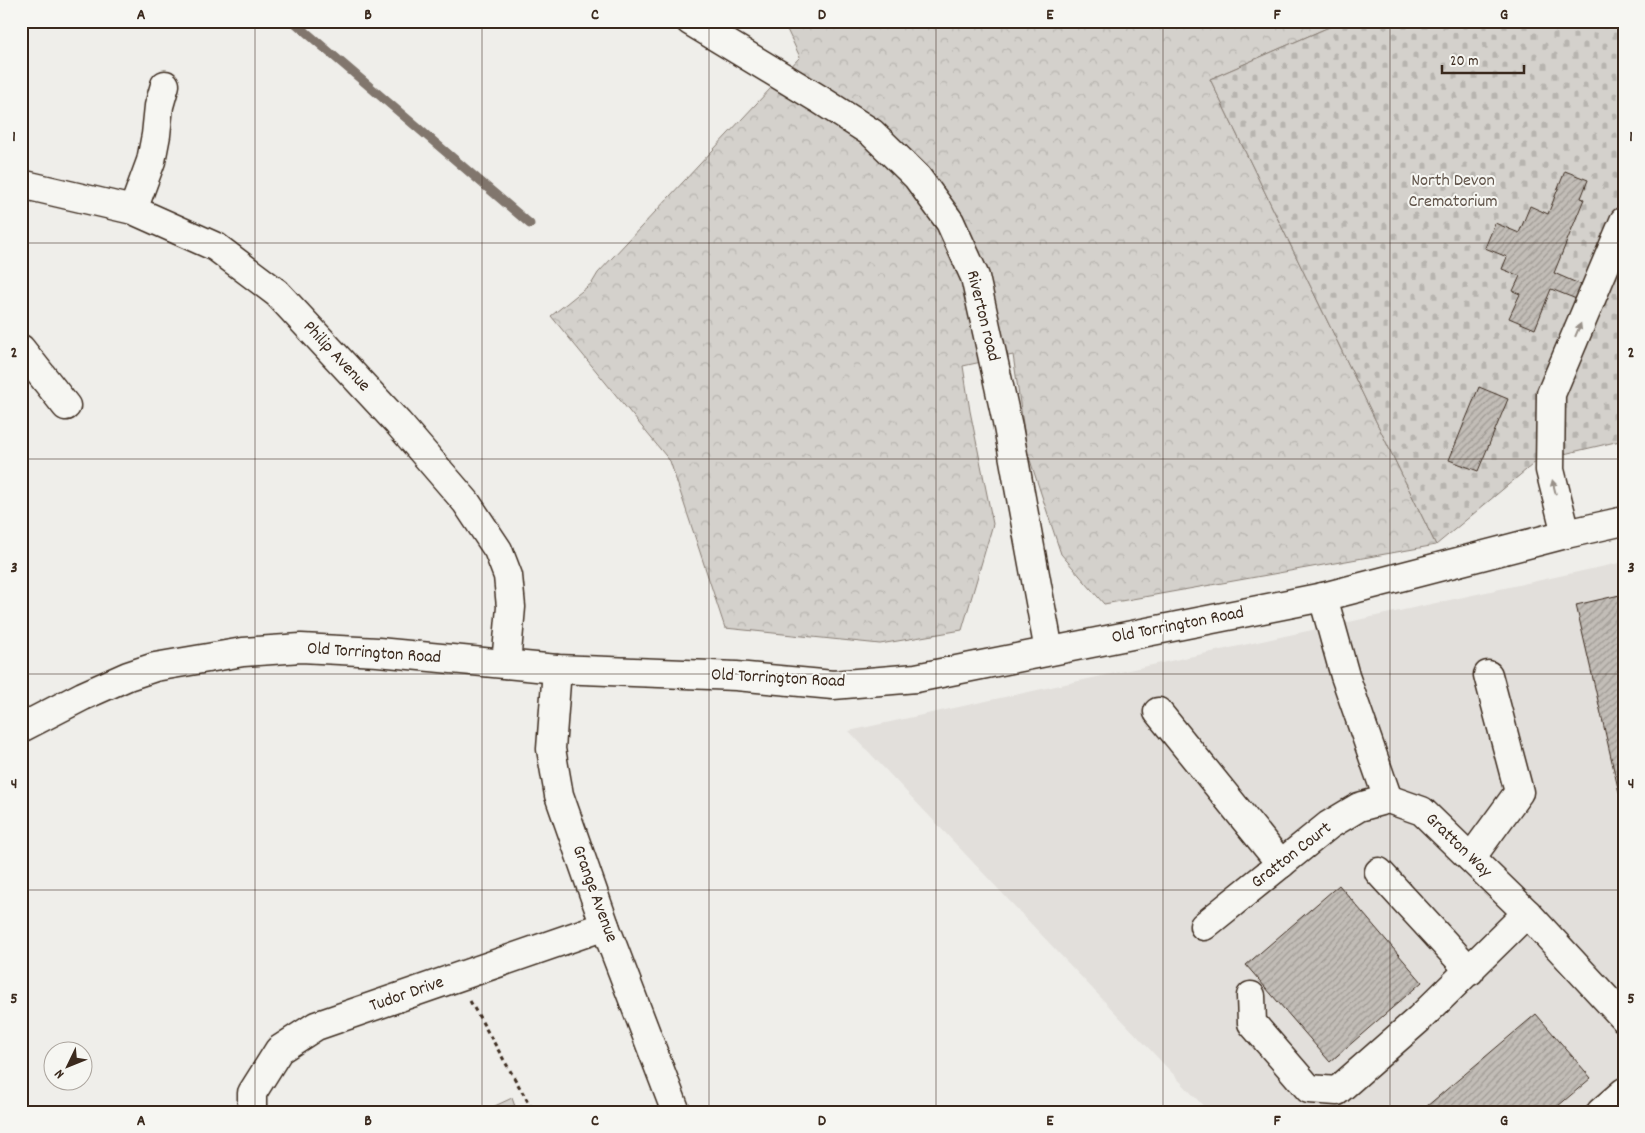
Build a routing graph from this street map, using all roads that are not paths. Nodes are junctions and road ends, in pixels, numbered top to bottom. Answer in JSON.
{"nodes":[{"id":1,"x":690,"y":21,"type":"edge"},
{"id":2,"x":165,"y":85,"type":"dead end"},
{"id":3,"x":21,"y":184,"type":"edge"},
{"id":4,"x":134,"y":210,"type":"junction"},
{"id":5,"x":1624,"y":221,"type":"edge"},
{"id":6,"x":21,"y":349,"type":"edge"},
{"id":7,"x":66,"y":406,"type":"dead end"},
{"id":8,"x":1624,"y":522,"type":"edge"},
{"id":9,"x":1566,"y":534,"type":"junction"},
{"id":10,"x":1323,"y":597,"type":"junction"},
{"id":11,"x":1049,"y":651,"type":"junction"},
{"id":12,"x":506,"y":664,"type":"junction"},
{"id":13,"x":557,"y":669,"type":"junction"},
{"id":14,"x":1488,"y":675,"type":"dead end"},
{"id":15,"x":1158,"y":712,"type":"dead end"},
{"id":16,"x":21,"y":728,"type":"edge"},
{"id":17,"x":1388,"y":799,"type":"junction"},
{"id":18,"x":1471,"y":858,"type":"junction"},
{"id":19,"x":1281,"y":864,"type":"junction"},
{"id":20,"x":1379,"y":872,"type":"dead end"},
{"id":21,"x":1527,"y":913,"type":"junction"},
{"id":22,"x":605,"y":926,"type":"junction"},
{"id":23,"x":1204,"y":926,"type":"dead end"},
{"id":24,"x":1470,"y":972,"type":"junction"},
{"id":25,"x":1251,"y":996,"type":"dead end"},
{"id":26,"x":1624,"y":1018,"type":"edge"},
{"id":27,"x":1624,"y":1092,"type":"edge"},
{"id":28,"x":252,"y":1112,"type":"edge"},
{"id":29,"x":676,"y":1112,"type":"edge"},
{"id":30,"x":1601,"y":1112,"type":"edge"}],
"edges":[{"from":1,"to":11,"type":"street","name":"Riverton road"},
{"from":2,"to":4,"type":"street"},
{"from":3,"to":4,"type":"street","name":"Philip Avenue"},
{"from":4,"to":12,"type":"street","name":"Philip Avenue"},
{"from":9,"to":5,"type":"street","one_way":true},
{"from":6,"to":7,"type":"street"},
{"from":8,"to":9,"type":"street","name":"Old Torrington Road"},
{"from":9,"to":10,"type":"street","name":"Old Torrington Road"},
{"from":10,"to":11,"type":"street","name":"Old Torrington Road"},
{"from":10,"to":17,"type":"street"},
{"from":11,"to":13,"type":"street","name":"Old Torrington Road"},
{"from":12,"to":13,"type":"street","name":"Old Torrington Road"},
{"from":12,"to":16,"type":"street","name":"Old Torrington Road"},
{"from":13,"to":22,"type":"street","name":"Grange Avenue"},
{"from":14,"to":18,"type":"street"},
{"from":15,"to":19,"type":"street"},
{"from":17,"to":18,"type":"street","name":"Gratton Way"},
{"from":17,"to":19,"type":"street","name":"Gratton Court"},
{"from":18,"to":21,"type":"street","name":"Gratton Way"},
{"from":19,"to":23,"type":"street","name":"Gratton Court"},
{"from":20,"to":24,"type":"street"},
{"from":21,"to":24,"type":"street"},
{"from":21,"to":26,"type":"street","name":"Gratton Way"},
{"from":22,"to":28,"type":"street","name":"Tudor Drive"},
{"from":22,"to":29,"type":"street","name":"Grange Avenue"},
{"from":24,"to":25,"type":"street"},
{"from":27,"to":30,"type":"street"}]}
